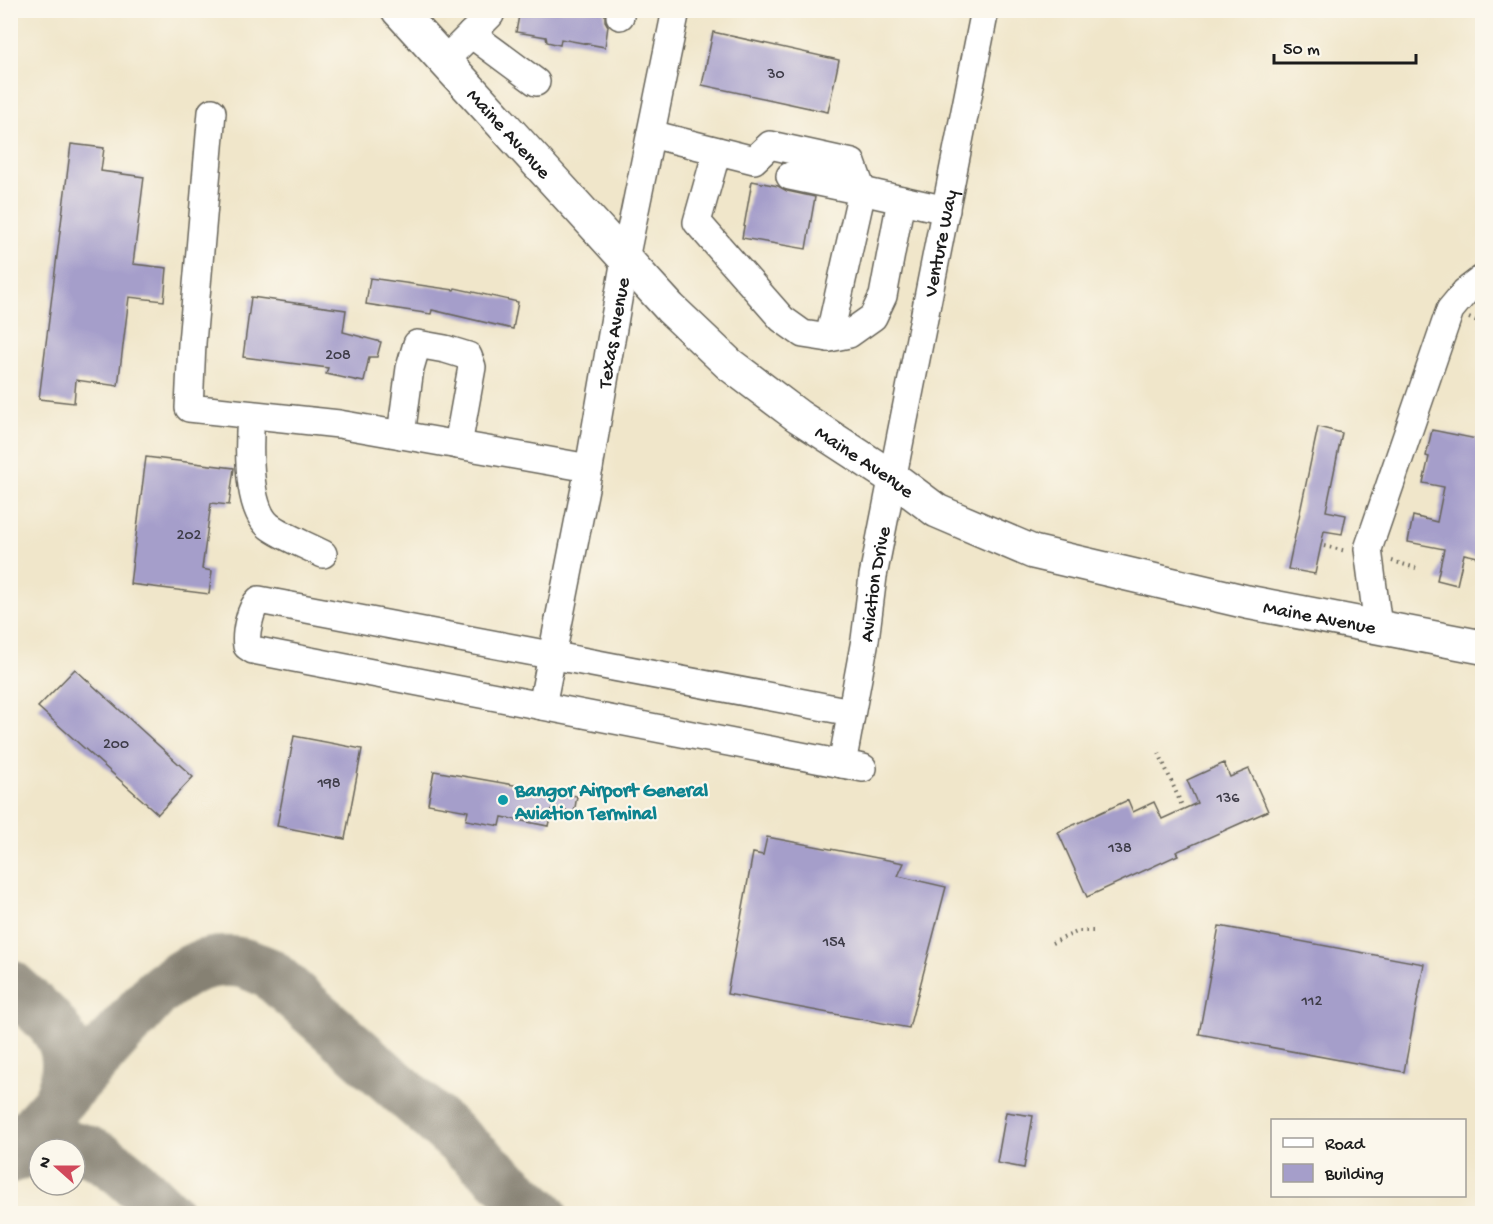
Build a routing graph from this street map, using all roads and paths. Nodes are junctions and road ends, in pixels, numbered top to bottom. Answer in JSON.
{"nodes":[{"id":1,"x":398,"y":10,"type":"edge"},
{"id":2,"x":492,"y":10,"type":"edge"},
{"id":3,"x":676,"y":10,"type":"edge"},
{"id":4,"x":985,"y":10,"type":"edge"},
{"id":5,"x":471,"y":34,"type":"junction"},
{"id":6,"x":444,"y":61,"type":"junction"},
{"id":7,"x":536,"y":82,"type":"dead end"},
{"id":8,"x":212,"y":112,"type":"dead end"},
{"id":9,"x":651,"y":134,"type":"junction"},
{"id":10,"x":717,"y":151,"type":"junction"},
{"id":11,"x":773,"y":169,"type":"junction"},
{"id":12,"x":862,"y":191,"type":"junction"},
{"id":13,"x":901,"y":200,"type":"junction"},
{"id":14,"x":946,"y":210,"type":"junction"},
{"id":15,"x":625,"y":259,"type":"junction"},
{"id":16,"x":1482,"y":279,"type":"edge"},
{"id":17,"x":829,"y":338,"type":"junction"},
{"id":18,"x":251,"y":415,"type":"junction"},
{"id":19,"x":401,"y":435,"type":"junction"},
{"id":20,"x":458,"y":445,"type":"junction"},
{"id":21,"x":589,"y":468,"type":"junction"},
{"id":22,"x":893,"y":478,"type":"junction"},
{"id":23,"x":323,"y":554,"type":"dead end"},
{"id":24,"x":1378,"y":627,"type":"junction"},
{"id":25,"x":1482,"y":647,"type":"edge"},
{"id":26,"x":551,"y":655,"type":"junction"},
{"id":27,"x":854,"y":702,"type":"junction"},
{"id":28,"x":542,"y":706,"type":"junction"},
{"id":29,"x":1159,"y":753,"type":"dead end"},
{"id":30,"x":1183,"y":808,"type":"dead end"},
{"id":31,"x":1094,"y":931,"type":"dead end"},
{"id":32,"x":1052,"y":943,"type":"dead end"}],
"edges":[{"from":1,"to":6,"type":"main road","name":"Maine Avenue"},
{"from":2,"to":5,"type":"street"},
{"from":3,"to":9,"type":"street","name":"Texas Avenue"},
{"from":4,"to":14,"type":"street","name":"Venture Way"},
{"from":5,"to":6,"type":"street"},
{"from":5,"to":7,"type":"street"},
{"from":6,"to":15,"type":"main road","name":"Maine Avenue"},
{"from":8,"to":18,"type":"street"},
{"from":9,"to":10,"type":"street"},
{"from":9,"to":15,"type":"street","name":"Texas Avenue"},
{"from":10,"to":11,"type":"street"},
{"from":10,"to":17,"type":"street"},
{"from":11,"to":12,"type":"street"},
{"from":11,"to":12,"type":"street"},
{"from":12,"to":13,"type":"street"},
{"from":12,"to":17,"type":"street"},
{"from":13,"to":14,"type":"street"},
{"from":13,"to":17,"type":"street"},
{"from":14,"to":22,"type":"street","name":"Venture Way"},
{"from":15,"to":21,"type":"street","name":"Texas Avenue"},
{"from":15,"to":22,"type":"main road","name":"Maine Avenue"},
{"from":16,"to":24,"type":"street"},
{"from":18,"to":19,"type":"street"},
{"from":18,"to":23,"type":"street"},
{"from":19,"to":20,"type":"street"},
{"from":19,"to":20,"type":"street"},
{"from":20,"to":21,"type":"street"},
{"from":21,"to":26,"type":"street","name":"Texas Avenue"},
{"from":22,"to":24,"type":"main road","name":"Maine Avenue"},
{"from":22,"to":27,"type":"street","name":"Aviation Drive"},
{"from":24,"to":25,"type":"main road","name":"Maine Avenue"},
{"from":26,"to":27,"type":"street"},
{"from":26,"to":28,"type":"street","name":"Texas Avenue"},
{"from":26,"to":28,"type":"street"},
{"from":27,"to":28,"type":"street","name":"Aviation Drive"},
{"from":29,"to":30,"type":"path"},
{"from":31,"to":32,"type":"path"}]}
